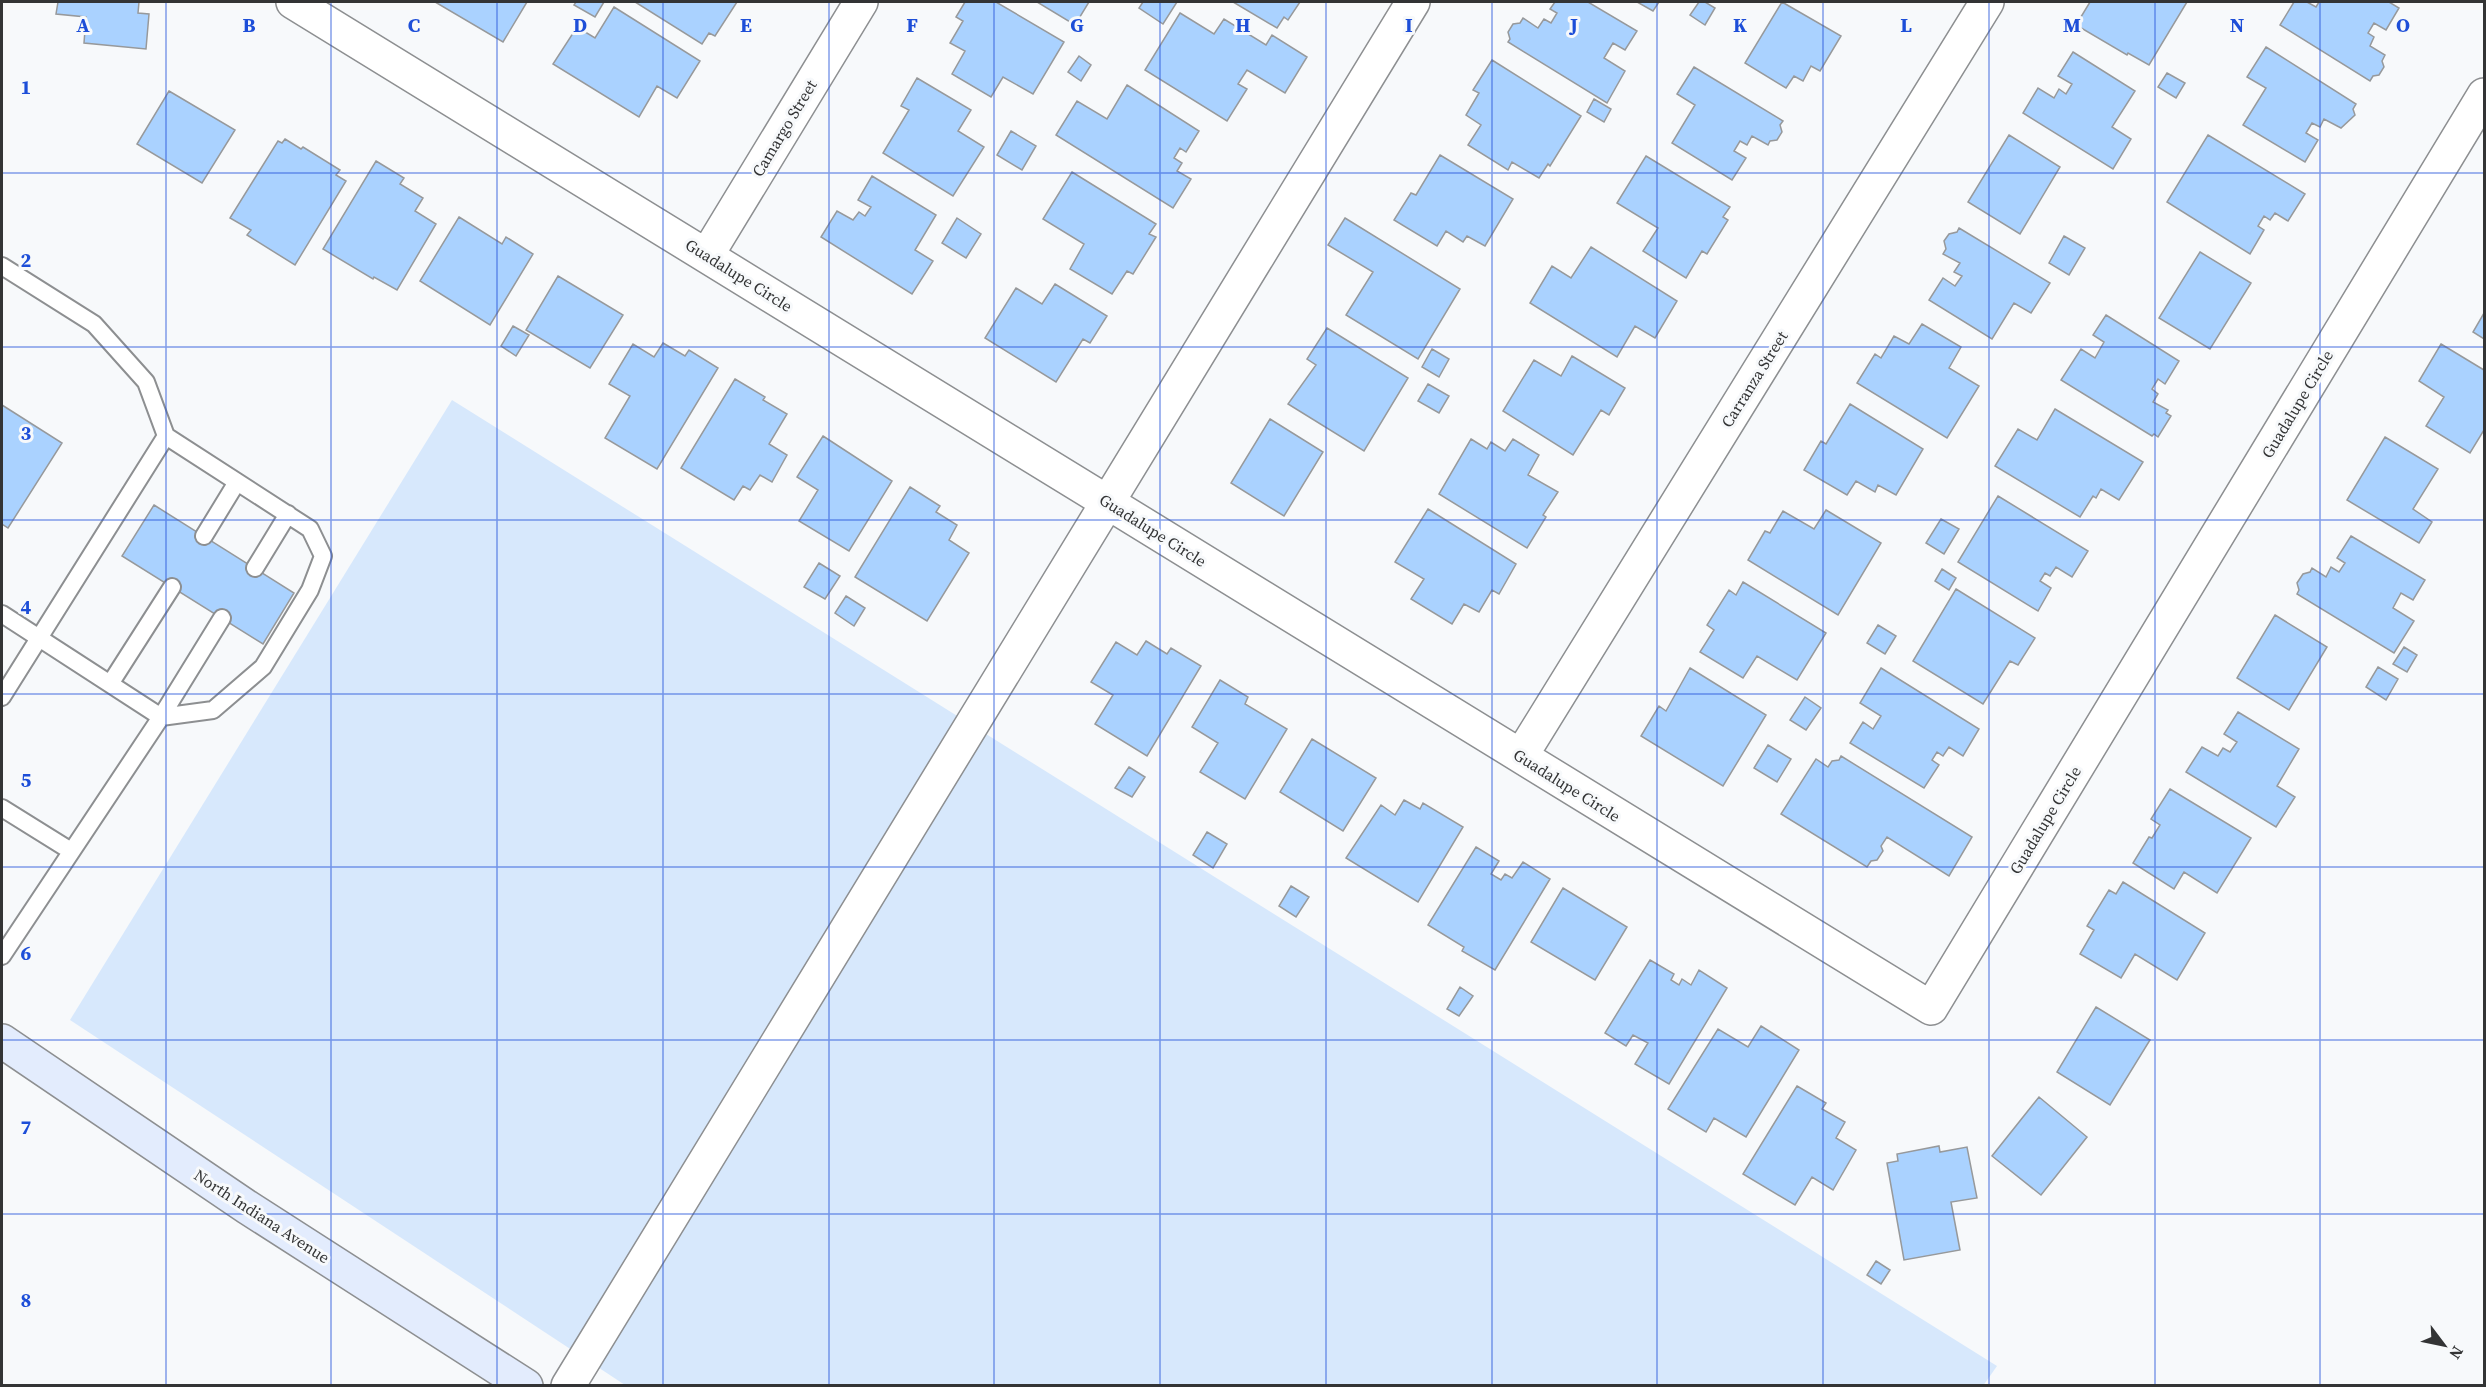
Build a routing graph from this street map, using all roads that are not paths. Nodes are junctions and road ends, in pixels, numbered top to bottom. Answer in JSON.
{"nodes":[{"id":1,"x":293,"y":2,"type":"edge"},
{"id":2,"x":861,"y":2,"type":"edge"},
{"id":3,"x":1413,"y":2,"type":"edge"},
{"id":4,"x":1987,"y":2,"type":"edge"},
{"id":5,"x":2484,"y":95,"type":"edge"},
{"id":6,"x":707,"y":255,"type":"junction"},
{"id":7,"x":2,"y":266,"type":"edge"},
{"id":8,"x":166,"y":436,"type":"junction"},
{"id":9,"x":237,"y":482,"type":"junction"},
{"id":10,"x":1108,"y":502,"type":"junction"},
{"id":11,"x":288,"y":514,"type":"junction"},
{"id":12,"x":204,"y":536,"type":"dead end"},
{"id":13,"x":255,"y":568,"type":"dead end"},
{"id":14,"x":172,"y":587,"type":"dead end"},
{"id":15,"x":2,"y":614,"type":"edge"},
{"id":16,"x":222,"y":618,"type":"dead end"},
{"id":17,"x":39,"y":638,"type":"junction"},
{"id":18,"x":110,"y":684,"type":"junction"},
{"id":19,"x":2,"y":697,"type":"edge"},
{"id":20,"x":161,"y":717,"type":"junction"},
{"id":21,"x":1521,"y":756,"type":"junction"},
{"id":22,"x":2,"y":808,"type":"edge"},
{"id":23,"x":71,"y":851,"type":"junction"},
{"id":24,"x":2,"y":956,"type":"edge"},
{"id":25,"x":2,"y":1041,"type":"edge"},
{"id":26,"x":526,"y":1386,"type":"edge"},
{"id":27,"x":568,"y":1386,"type":"edge"}],
"edges":[{"from":1,"to":6,"type":"street","name":"Guadalupe Circle"},
{"from":2,"to":6,"type":"street","name":"Camargo Street"},
{"from":3,"to":10,"type":"street"},
{"from":4,"to":21,"type":"street","name":"Carranza Street"},
{"from":5,"to":21,"type":"street","name":"Guadalupe Circle"},
{"from":6,"to":10,"type":"street","name":"Guadalupe Circle"},
{"from":7,"to":8,"type":"lane"},
{"from":8,"to":9,"type":"lane"},
{"from":8,"to":17,"type":"lane"},
{"from":9,"to":11,"type":"lane"},
{"from":9,"to":12,"type":"lane"},
{"from":10,"to":21,"type":"street","name":"Guadalupe Circle"},
{"from":10,"to":27,"type":"street"},
{"from":11,"to":13,"type":"lane"},
{"from":11,"to":20,"type":"lane"},
{"from":14,"to":18,"type":"lane"},
{"from":15,"to":17,"type":"lane"},
{"from":16,"to":20,"type":"lane"},
{"from":17,"to":18,"type":"lane"},
{"from":17,"to":19,"type":"lane"},
{"from":18,"to":20,"type":"lane"},
{"from":20,"to":23,"type":"lane"},
{"from":22,"to":23,"type":"lane"},
{"from":23,"to":24,"type":"lane"},
{"from":25,"to":26,"type":"main road","name":"North Indiana Avenue"}]}
